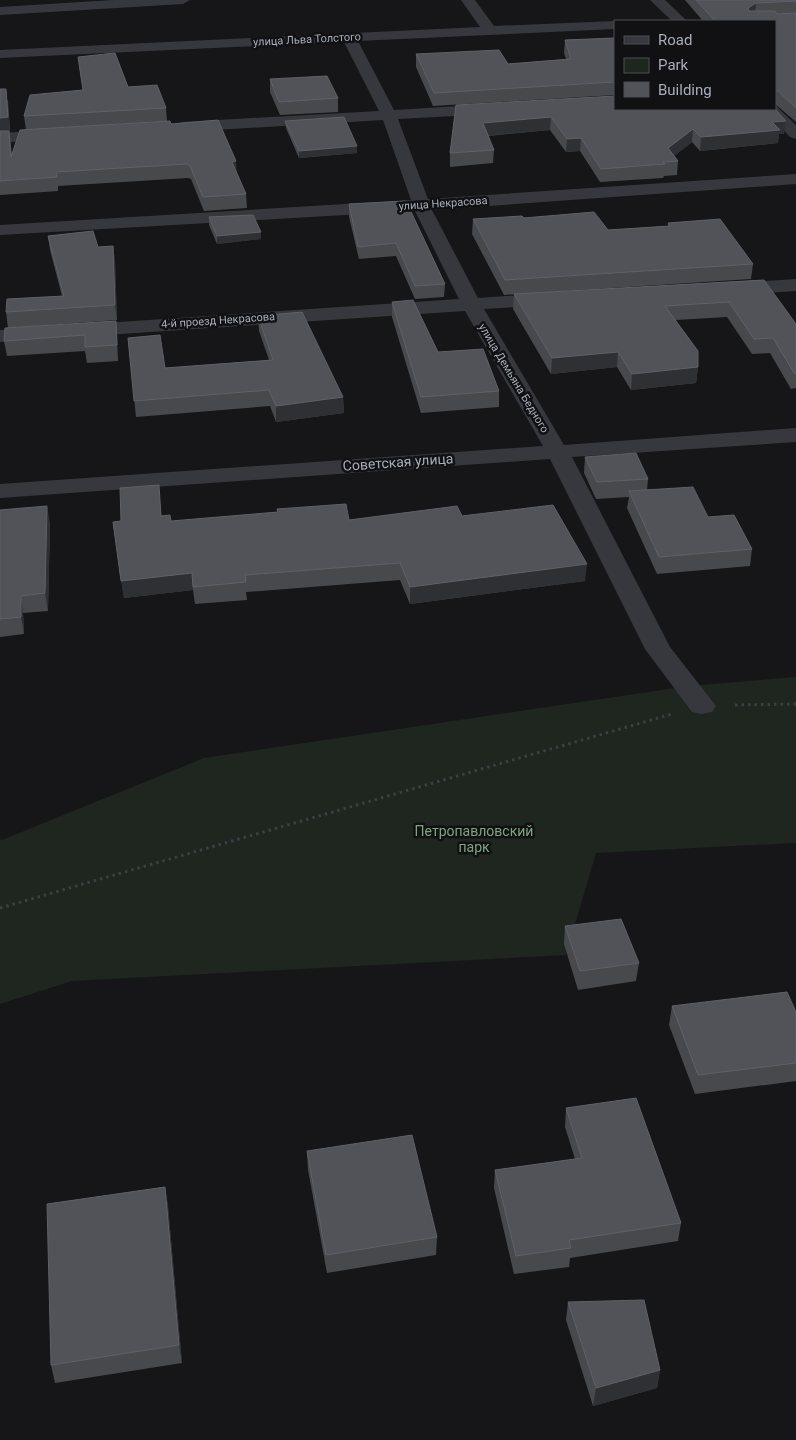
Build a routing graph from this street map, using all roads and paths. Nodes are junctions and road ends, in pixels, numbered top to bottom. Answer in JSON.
{"nodes":[{"id":1,"x":183,"y":0,"type":"edge"},
{"id":2,"x":468,"y":0,"type":"edge"},
{"id":3,"x":657,"y":0,"type":"edge"},
{"id":4,"x":109,"y":2,"type":"edge"},
{"id":5,"x":0,"y":11,"type":"edge"},
{"id":6,"x":679,"y":20,"type":"edge"},
{"id":7,"x":614,"y":25,"type":"edge"},
{"id":8,"x":489,"y":30,"type":"junction"},
{"id":9,"x":349,"y":37,"type":"junction"},
{"id":10,"x":0,"y":54,"type":"edge"},
{"id":11,"x":507,"y":108,"type":"edge"},
{"id":12,"x":772,"y":110,"type":"edge"},
{"id":13,"x":389,"y":115,"type":"junction"},
{"id":14,"x":169,"y":128,"type":"edge"},
{"id":15,"x":70,"y":134,"type":"edge"},
{"id":16,"x":796,"y":134,"type":"edge"},
{"id":17,"x":0,"y":138,"type":"edge"},
{"id":18,"x":796,"y":179,"type":"edge"},
{"id":19,"x":421,"y":205,"type":"junction"},
{"id":20,"x":0,"y":230,"type":"edge"},
{"id":21,"x":796,"y":285,"type":"edge"},
{"id":22,"x":717,"y":290,"type":"edge"},
{"id":23,"x":569,"y":298,"type":"edge"},
{"id":24,"x":471,"y":304,"type":"junction"},
{"id":25,"x":0,"y":336,"type":"edge"},
{"id":26,"x":796,"y":435,"type":"edge"},
{"id":27,"x":557,"y":451,"type":"junction"},
{"id":28,"x":0,"y":490,"type":"edge"},
{"id":29,"x":796,"y":704,"type":"edge"},
{"id":30,"x":702,"y":706,"type":"junction"},
{"id":31,"x":0,"y":908,"type":"edge"}],
"edges":[{"from":1,"to":4,"type":"street"},
{"from":2,"to":8,"type":"street"},
{"from":3,"to":6,"type":"street"},
{"from":4,"to":5,"type":"street"},
{"from":7,"to":8,"type":"street","name":"улица Льва Толстого"},
{"from":8,"to":9,"type":"street","name":"улица Льва Толстого"},
{"from":9,"to":10,"type":"street","name":"улица Льва Толстого"},
{"from":9,"to":13,"type":"street","name":"улица Демьяна Бедного"},
{"from":11,"to":13,"type":"street"},
{"from":12,"to":16,"type":"street"},
{"from":13,"to":14,"type":"street"},
{"from":13,"to":19,"type":"street","name":"улица Демьяна Бедного"},
{"from":15,"to":17,"type":"street"},
{"from":18,"to":19,"type":"street","name":"улица Некрасова"},
{"from":19,"to":20,"type":"street","name":"улица Некрасова"},
{"from":19,"to":24,"type":"street","name":"улица Демьяна Бедного"},
{"from":21,"to":22,"type":"street"},
{"from":23,"to":24,"type":"street","name":"4-й проезд Некрасова"},
{"from":24,"to":25,"type":"street","name":"4-й проезд Некрасова"},
{"from":24,"to":27,"type":"street","name":"улица Демьяна Бедного"},
{"from":26,"to":27,"type":"street","name":"Советская улица"},
{"from":27,"to":28,"type":"street","name":"Советская улица"},
{"from":27,"to":30,"type":"street","name":"улица Демьяна Бедного"},
{"from":29,"to":30,"type":"path"},
{"from":30,"to":31,"type":"path"}]}
